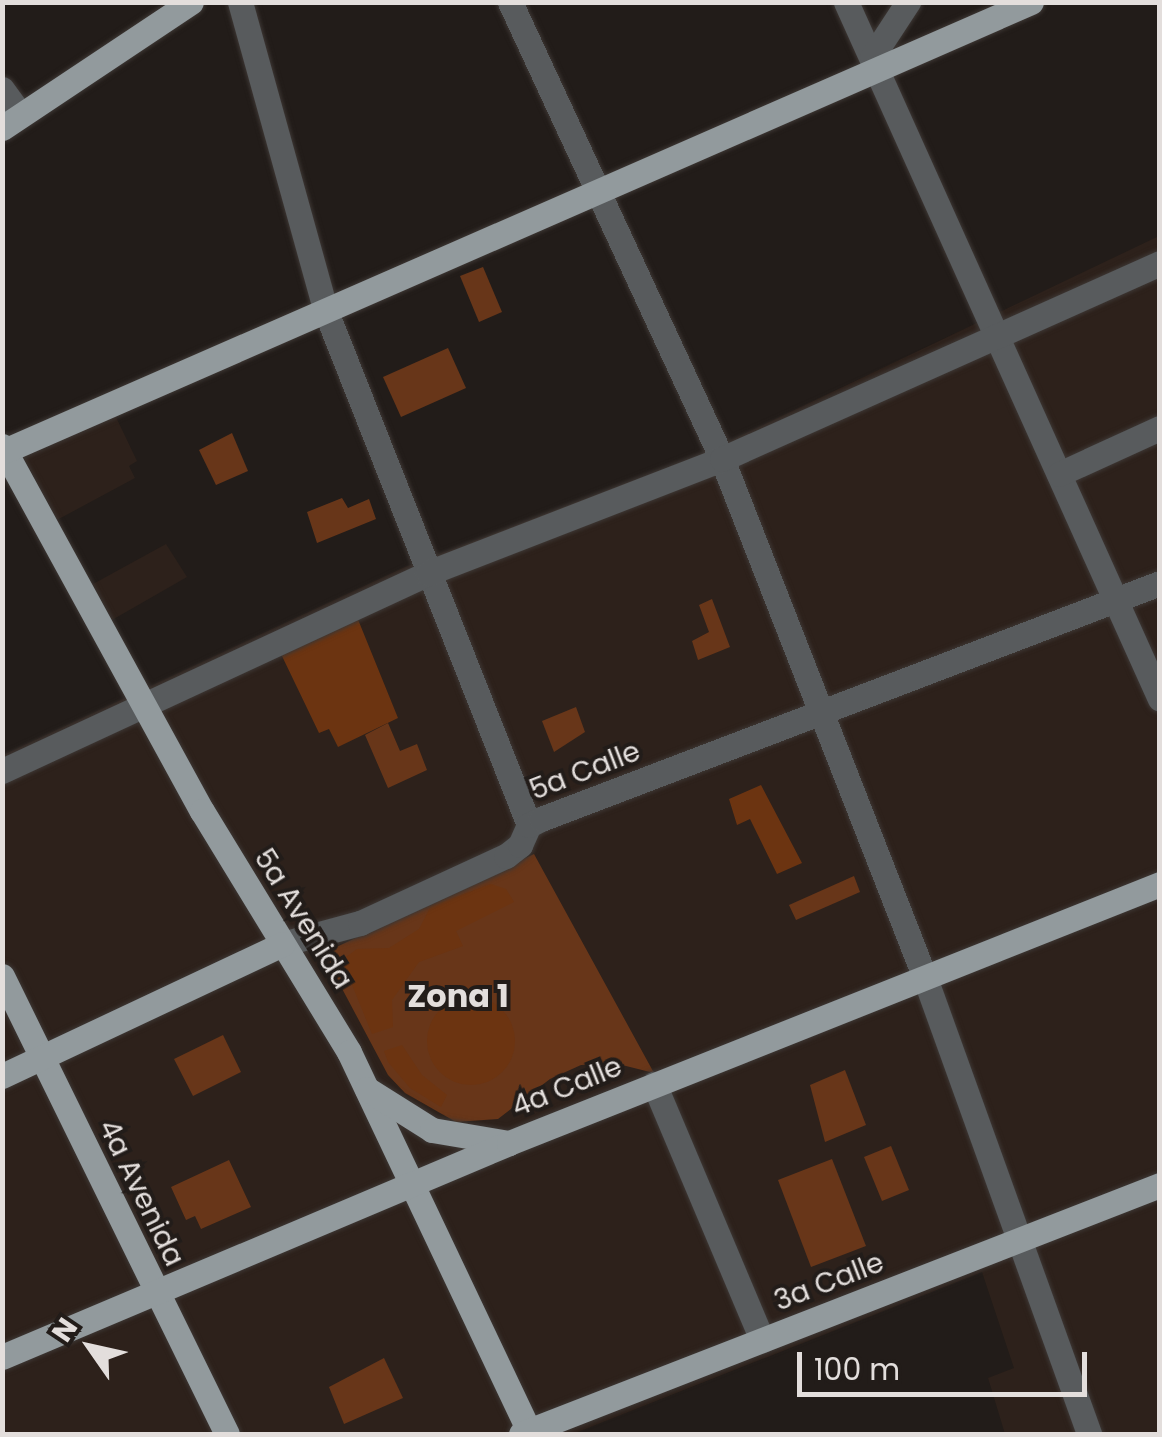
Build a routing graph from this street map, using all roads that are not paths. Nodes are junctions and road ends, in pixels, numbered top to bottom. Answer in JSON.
{"nodes":[{"id":1,"x":191,"y":2,"type":"edge"},
{"id":2,"x":240,"y":2,"type":"edge"},
{"id":3,"x":510,"y":2,"type":"edge"},
{"id":4,"x":846,"y":2,"type":"edge"},
{"id":5,"x":908,"y":2,"type":"edge"},
{"id":6,"x":1031,"y":2,"type":"edge"},
{"id":7,"x":876,"y":65,"type":"junction"},
{"id":8,"x":2,"y":89,"type":"edge"},
{"id":9,"x":11,"y":121,"type":"edge"},
{"id":10,"x":601,"y":193,"type":"junction"},
{"id":11,"x":1160,"y":263,"type":"edge"},
{"id":12,"x":324,"y":308,"type":"junction"},
{"id":13,"x":998,"y":335,"type":"junction"},
{"id":14,"x":1160,"y":428,"type":"edge"},
{"id":15,"x":3,"y":450,"type":"edge"},
{"id":16,"x":722,"y":459,"type":"junction"},
{"id":17,"x":1059,"y":474,"type":"junction"},
{"id":18,"x":428,"y":574,"type":"junction"},
{"id":19,"x":1160,"y":583,"type":"edge"},
{"id":20,"x":1119,"y":600,"type":"junction"},
{"id":21,"x":1160,"y":698,"type":"edge"},
{"id":22,"x":143,"y":703,"type":"junction"},
{"id":23,"x":823,"y":712,"type":"junction"},
{"id":24,"x":2,"y":771,"type":"edge"},
{"id":25,"x":529,"y":825,"type":"junction"},
{"id":26,"x":1160,"y":884,"type":"edge"},
{"id":27,"x":282,"y":944,"type":"junction"},
{"id":28,"x":2,"y":976,"type":"edge"},
{"id":29,"x":925,"y":978,"type":"junction"},
{"id":30,"x":41,"y":1058,"type":"junction"},
{"id":31,"x":2,"y":1076,"type":"edge"},
{"id":32,"x":654,"y":1084,"type":"junction"},
{"id":33,"x":366,"y":1088,"type":"junction"},
{"id":34,"x":508,"y":1143,"type":"junction"},
{"id":35,"x":1160,"y":1185,"type":"edge"},
{"id":36,"x":409,"y":1186,"type":"junction"},
{"id":37,"x":1020,"y":1239,"type":"junction"},
{"id":38,"x":158,"y":1295,"type":"junction"},
{"id":39,"x":762,"y":1340,"type":"junction"},
{"id":40,"x":2,"y":1357,"type":"edge"},
{"id":41,"x":526,"y":1433,"type":"edge"},
{"id":42,"x":227,"y":1434,"type":"edge"},
{"id":43,"x":1089,"y":1434,"type":"edge"}],
"edges":[{"from":1,"to":9,"type":"main road"},
{"from":2,"to":12,"type":"street"},
{"from":3,"to":10,"type":"street"},
{"from":4,"to":7,"type":"street"},
{"from":5,"to":7,"type":"street"},
{"from":6,"to":7,"type":"main road"},
{"from":7,"to":10,"type":"main road"},
{"from":7,"to":13,"type":"street"},
{"from":8,"to":9,"type":"street"},
{"from":10,"to":12,"type":"main road"},
{"from":10,"to":16,"type":"street"},
{"from":11,"to":13,"type":"street"},
{"from":12,"to":15,"type":"main road"},
{"from":12,"to":18,"type":"street"},
{"from":13,"to":16,"type":"street"},
{"from":13,"to":17,"type":"street"},
{"from":14,"to":17,"type":"street"},
{"from":15,"to":22,"type":"main road","name":"5a Avenida"},
{"from":16,"to":18,"type":"street"},
{"from":16,"to":23,"type":"street"},
{"from":17,"to":20,"type":"street"},
{"from":18,"to":22,"type":"street"},
{"from":18,"to":25,"type":"street"},
{"from":19,"to":20,"type":"street","name":"5a Calle"},
{"from":20,"to":21,"type":"street"},
{"from":20,"to":23,"type":"street","name":"5a Calle"},
{"from":22,"to":24,"type":"street"},
{"from":22,"to":27,"type":"main road","name":"5a Avenida"},
{"from":23,"to":25,"type":"street","name":"5a Calle"},
{"from":23,"to":29,"type":"street"},
{"from":25,"to":27,"type":"street","name":"5a Calle"},
{"from":26,"to":29,"type":"main road","name":"4a Calle"},
{"from":27,"to":30,"type":"main road","name":"5a Calle"},
{"from":27,"to":33,"type":"main road","name":"5a Avenida"},
{"from":28,"to":30,"type":"main road","name":"4a Avenida"},
{"from":29,"to":32,"type":"main road","name":"4a Calle"},
{"from":29,"to":37,"type":"street"},
{"from":30,"to":31,"type":"main road","name":"5a Calle"},
{"from":30,"to":38,"type":"main road","name":"4a Avenida"},
{"from":32,"to":34,"type":"main road","name":"4a Calle"},
{"from":32,"to":39,"type":"street"},
{"from":33,"to":34,"type":"main road"},
{"from":33,"to":36,"type":"main road","name":"5a Avenida"},
{"from":34,"to":36,"type":"main road","name":"4a Calle"},
{"from":35,"to":37,"type":"main road","name":"3a Calle"},
{"from":36,"to":38,"type":"main road","name":"4a Calle"},
{"from":36,"to":41,"type":"main road","name":"5a Avenida"},
{"from":37,"to":39,"type":"main road","name":"3a Calle"},
{"from":37,"to":43,"type":"street"},
{"from":38,"to":40,"type":"main road","name":"4a Calle"},
{"from":38,"to":42,"type":"main road","name":"4a Avenida"},
{"from":39,"to":41,"type":"main road","name":"3a Calle"}]}
